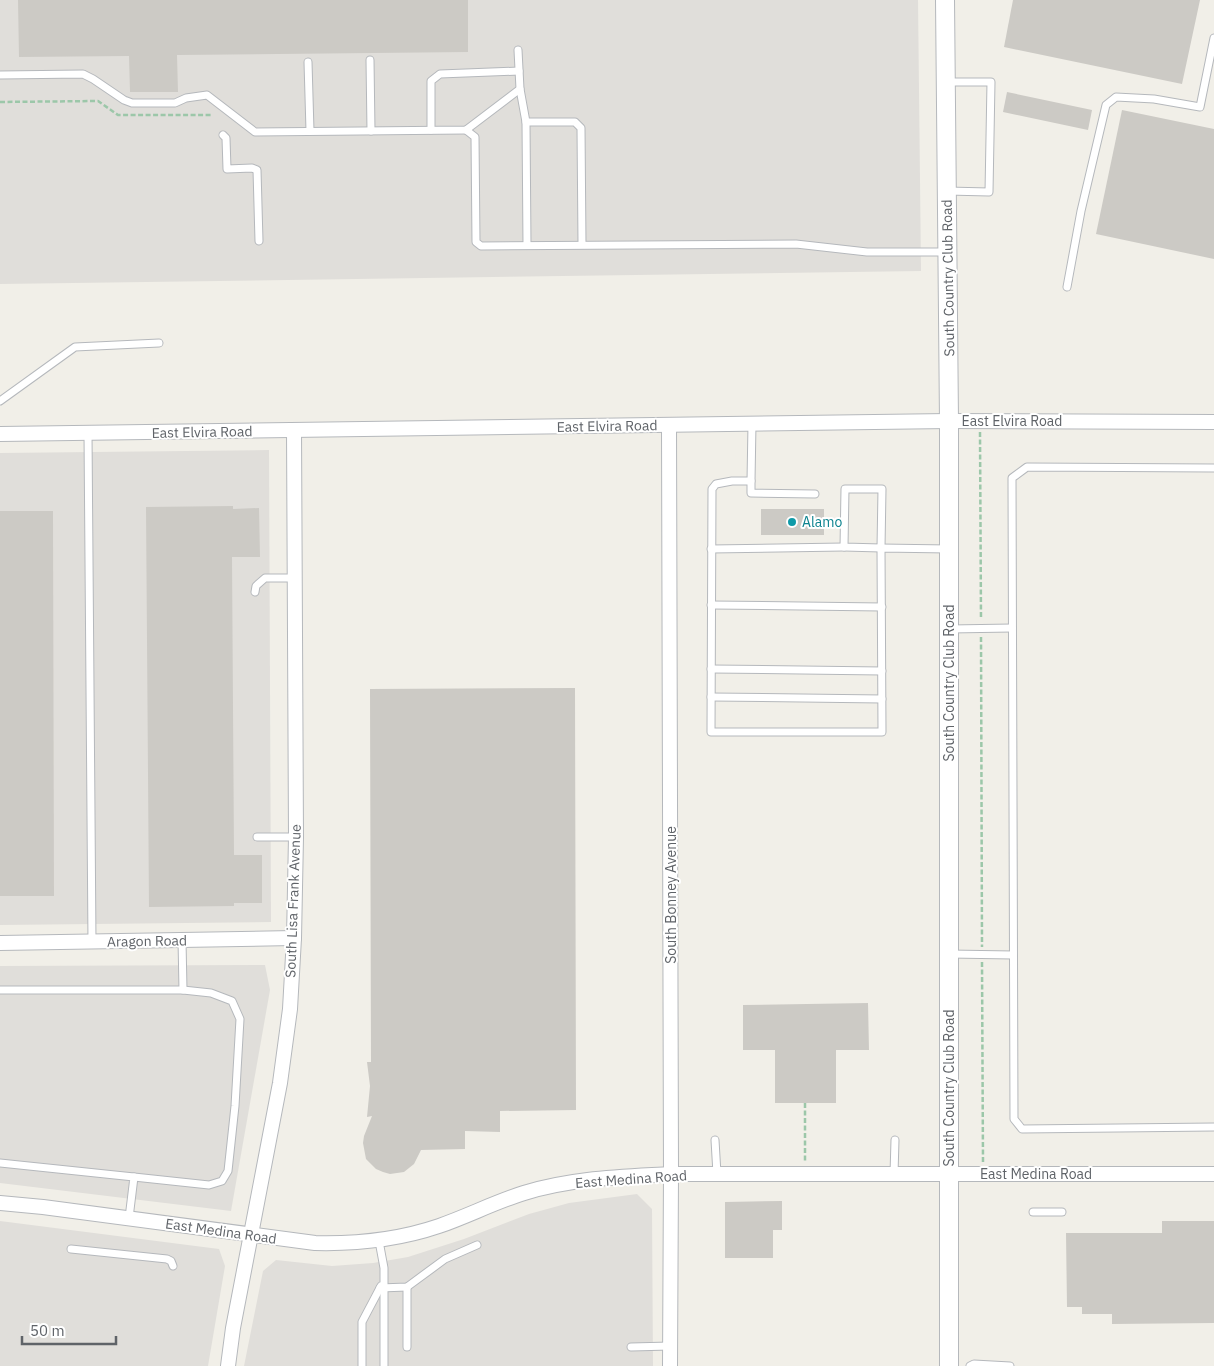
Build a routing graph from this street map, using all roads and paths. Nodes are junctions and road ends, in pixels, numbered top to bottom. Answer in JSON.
{"nodes":[{"id":1,"x":945,"y":0,"type":"edge"},
{"id":2,"x":1214,"y":38,"type":"edge"},
{"id":3,"x":518,"y":50,"type":"dead end"},
{"id":4,"x":370,"y":60,"type":"dead end"},
{"id":5,"x":308,"y":62,"type":"dead end"},
{"id":6,"x":519,"y":72,"type":"junction"},
{"id":7,"x":0,"y":75,"type":"edge"},
{"id":8,"x":946,"y":82,"type":"junction"},
{"id":9,"x":520,"y":89,"type":"junction"},
{"id":10,"x":0,"y":102,"type":"edge"},
{"id":11,"x":211,"y":114,"type":"dead end"},
{"id":12,"x":526,"y":122,"type":"junction"},
{"id":13,"x":431,"y":130,"type":"junction"},
{"id":14,"x":466,"y":130,"type":"junction"},
{"id":15,"x":371,"y":131,"type":"junction"},
{"id":16,"x":310,"y":132,"type":"junction"},
{"id":17,"x":223,"y":135,"type":"dead end"},
{"id":18,"x":947,"y":191,"type":"junction"},
{"id":19,"x":259,"y":241,"type":"dead end"},
{"id":20,"x":582,"y":244,"type":"junction"},
{"id":21,"x":526,"y":245,"type":"junction"},
{"id":22,"x":948,"y":252,"type":"junction"},
{"id":23,"x":1068,"y":287,"type":"dead end"},
{"id":24,"x":159,"y":343,"type":"dead end"},
{"id":25,"x":0,"y":401,"type":"edge"},
{"id":26,"x":949,"y":421,"type":"junction"},
{"id":27,"x":980,"y":421,"type":"junction"},
{"id":28,"x":1214,"y":422,"type":"edge"},
{"id":29,"x":752,"y":424,"type":"junction"},
{"id":30,"x":669,"y":425,"type":"junction"},
{"id":31,"x":294,"y":430,"type":"junction"},
{"id":32,"x":88,"y":433,"type":"junction"},
{"id":33,"x":0,"y":434,"type":"edge"},
{"id":34,"x":1214,"y":468,"type":"edge"},
{"id":35,"x":750,"y":481,"type":"junction"},
{"id":36,"x":816,"y":494,"type":"dead end"},
{"id":37,"x":844,"y":547,"type":"junction"},
{"id":38,"x":711,"y":548,"type":"junction"},
{"id":39,"x":882,"y":548,"type":"junction"},
{"id":40,"x":949,"y":548,"type":"junction"},
{"id":41,"x":294,"y":578,"type":"junction"},
{"id":42,"x":255,"y":592,"type":"dead end"},
{"id":43,"x":711,"y":605,"type":"junction"},
{"id":44,"x":882,"y":607,"type":"junction"},
{"id":45,"x":1012,"y":628,"type":"junction"},
{"id":46,"x":949,"y":629,"type":"junction"},
{"id":47,"x":981,"y":629,"type":"junction"},
{"id":48,"x":711,"y":669,"type":"junction"},
{"id":49,"x":882,"y":671,"type":"junction"},
{"id":50,"x":711,"y":697,"type":"junction"},
{"id":51,"x":882,"y":699,"type":"junction"},
{"id":52,"x":257,"y":837,"type":"dead end"},
{"id":53,"x":296,"y":837,"type":"junction"},
{"id":54,"x":294,"y":938,"type":"junction"},
{"id":55,"x":182,"y":940,"type":"junction"},
{"id":56,"x":92,"y":942,"type":"junction"},
{"id":57,"x":0,"y":944,"type":"edge"},
{"id":58,"x":949,"y":954,"type":"junction"},
{"id":59,"x":982,"y":954,"type":"junction"},
{"id":60,"x":1013,"y":955,"type":"junction"},
{"id":61,"x":0,"y":990,"type":"edge"},
{"id":62,"x":183,"y":990,"type":"junction"},
{"id":63,"x":805,"y":1103,"type":"dead end"},
{"id":64,"x":1214,"y":1127,"type":"edge"},
{"id":65,"x":715,"y":1140,"type":"dead end"},
{"id":66,"x":895,"y":1140,"type":"dead end"},
{"id":67,"x":0,"y":1163,"type":"edge"},
{"id":68,"x":671,"y":1174,"type":"junction"},
{"id":69,"x":717,"y":1174,"type":"junction"},
{"id":70,"x":806,"y":1174,"type":"junction"},
{"id":71,"x":894,"y":1174,"type":"junction"},
{"id":72,"x":949,"y":1174,"type":"junction"},
{"id":73,"x":983,"y":1174,"type":"junction"},
{"id":74,"x":1214,"y":1174,"type":"edge"},
{"id":75,"x":134,"y":1177,"type":"junction"},
{"id":76,"x":0,"y":1203,"type":"edge"},
{"id":77,"x":1033,"y":1212,"type":"dead end"},
{"id":78,"x":1062,"y":1212,"type":"dead end"},
{"id":79,"x":128,"y":1218,"type":"junction"},
{"id":80,"x":252,"y":1235,"type":"junction"},
{"id":81,"x":379,"y":1242,"type":"junction"},
{"id":82,"x":478,"y":1245,"type":"dead end"},
{"id":83,"x":71,"y":1248,"type":"dead end"},
{"id":84,"x":173,"y":1266,"type":"dead end"},
{"id":85,"x":383,"y":1286,"type":"junction"},
{"id":86,"x":406,"y":1287,"type":"junction"},
{"id":87,"x":631,"y":1346,"type":"dead end"},
{"id":88,"x":670,"y":1346,"type":"junction"},
{"id":89,"x":407,"y":1347,"type":"dead end"},
{"id":90,"x":228,"y":1366,"type":"edge"},
{"id":91,"x":362,"y":1366,"type":"edge"},
{"id":92,"x":384,"y":1366,"type":"edge"},
{"id":93,"x":670,"y":1366,"type":"edge"},
{"id":94,"x":948,"y":1366,"type":"edge"},
{"id":95,"x":970,"y":1366,"type":"edge"},
{"id":96,"x":1010,"y":1366,"type":"edge"}],
"edges":[{"from":1,"to":8,"type":"street","name":"South Country Club Road"},
{"from":2,"to":23,"type":"lane"},
{"from":3,"to":6,"type":"lane"},
{"from":4,"to":15,"type":"lane"},
{"from":5,"to":16,"type":"lane"},
{"from":6,"to":9,"type":"lane"},
{"from":6,"to":13,"type":"lane"},
{"from":7,"to":16,"type":"lane"},
{"from":8,"to":18,"type":"street","name":"South Country Club Road"},
{"from":8,"to":18,"type":"lane"},
{"from":9,"to":12,"type":"lane"},
{"from":9,"to":14,"type":"lane"},
{"from":10,"to":11,"type":"path"},
{"from":12,"to":20,"type":"lane"},
{"from":12,"to":21,"type":"lane"},
{"from":13,"to":14,"type":"lane"},
{"from":13,"to":15,"type":"lane"},
{"from":14,"to":21,"type":"lane"},
{"from":15,"to":16,"type":"lane"},
{"from":17,"to":19,"type":"lane"},
{"from":18,"to":22,"type":"street","name":"South Country Club Road"},
{"from":20,"to":21,"type":"lane"},
{"from":20,"to":22,"type":"lane"},
{"from":22,"to":26,"type":"street","name":"South Country Club Road"},
{"from":24,"to":25,"type":"lane"},
{"from":26,"to":27,"type":"street","name":"East Elvira Road"},
{"from":26,"to":29,"type":"street","name":"East Elvira Road"},
{"from":26,"to":40,"type":"street","name":"South Country Club Road"},
{"from":27,"to":28,"type":"street","name":"East Elvira Road"},
{"from":27,"to":47,"type":"path"},
{"from":29,"to":30,"type":"street","name":"East Elvira Road"},
{"from":29,"to":35,"type":"lane"},
{"from":30,"to":31,"type":"street","name":"East Elvira Road"},
{"from":30,"to":68,"type":"street","name":"South Bonney Avenue"},
{"from":31,"to":32,"type":"street","name":"East Elvira Road"},
{"from":31,"to":41,"type":"street","name":"South Lisa Frank Avenue"},
{"from":32,"to":33,"type":"street","name":"East Elvira Road"},
{"from":32,"to":56,"type":"lane"},
{"from":34,"to":45,"type":"lane"},
{"from":35,"to":36,"type":"lane"},
{"from":35,"to":38,"type":"lane"},
{"from":37,"to":38,"type":"lane"},
{"from":37,"to":39,"type":"lane"},
{"from":37,"to":39,"type":"lane"},
{"from":38,"to":43,"type":"lane"},
{"from":39,"to":40,"type":"lane"},
{"from":39,"to":44,"type":"lane"},
{"from":40,"to":46,"type":"street","name":"South Country Club Road"},
{"from":41,"to":42,"type":"lane"},
{"from":41,"to":53,"type":"street","name":"South Lisa Frank Avenue"},
{"from":43,"to":44,"type":"lane"},
{"from":43,"to":48,"type":"lane"},
{"from":44,"to":49,"type":"lane"},
{"from":45,"to":47,"type":"lane"},
{"from":45,"to":60,"type":"lane"},
{"from":46,"to":47,"type":"lane"},
{"from":46,"to":58,"type":"street","name":"South Country Club Road"},
{"from":47,"to":59,"type":"path"},
{"from":48,"to":49,"type":"lane"},
{"from":48,"to":50,"type":"lane"},
{"from":49,"to":51,"type":"lane"},
{"from":50,"to":51,"type":"lane"},
{"from":50,"to":51,"type":"lane"},
{"from":52,"to":53,"type":"lane"},
{"from":53,"to":54,"type":"street","name":"South Lisa Frank Avenue"},
{"from":54,"to":55,"type":"street","name":"Aragon Road"},
{"from":54,"to":80,"type":"street","name":"South Lisa Frank Avenue"},
{"from":55,"to":56,"type":"street","name":"Aragon Road"},
{"from":55,"to":62,"type":"lane"},
{"from":56,"to":57,"type":"street","name":"Aragon Road"},
{"from":58,"to":59,"type":"lane"},
{"from":58,"to":72,"type":"street","name":"South Country Club Road"},
{"from":59,"to":60,"type":"lane"},
{"from":59,"to":73,"type":"path"},
{"from":60,"to":64,"type":"lane"},
{"from":61,"to":62,"type":"lane"},
{"from":62,"to":75,"type":"lane"},
{"from":63,"to":70,"type":"path"},
{"from":65,"to":69,"type":"lane"},
{"from":66,"to":71,"type":"lane"},
{"from":67,"to":75,"type":"lane"},
{"from":68,"to":69,"type":"street","name":"East Medina Road"},
{"from":68,"to":81,"type":"street","name":"East Medina Road"},
{"from":68,"to":88,"type":"street","name":"South Bonney Avenue"},
{"from":69,"to":70,"type":"street","name":"East Medina Road"},
{"from":70,"to":71,"type":"street","name":"East Medina Road"},
{"from":71,"to":72,"type":"street","name":"East Medina Road"},
{"from":72,"to":73,"type":"street","name":"East Medina Road"},
{"from":72,"to":94,"type":"street","name":"South Country Club Road"},
{"from":73,"to":74,"type":"street","name":"East Medina Road"},
{"from":75,"to":79,"type":"lane"},
{"from":76,"to":79,"type":"street","name":"East Medina Road"},
{"from":77,"to":78,"type":"lane"},
{"from":79,"to":80,"type":"street","name":"East Medina Road"},
{"from":80,"to":81,"type":"street","name":"East Medina Road"},
{"from":80,"to":90,"type":"street","name":"South Lisa Frank Avenue"},
{"from":81,"to":85,"type":"lane"},
{"from":82,"to":86,"type":"lane"},
{"from":83,"to":84,"type":"lane"},
{"from":85,"to":86,"type":"lane"},
{"from":85,"to":91,"type":"lane"},
{"from":85,"to":92,"type":"lane"},
{"from":86,"to":89,"type":"lane"},
{"from":87,"to":88,"type":"lane"},
{"from":88,"to":93,"type":"street","name":"South Bonney Avenue"},
{"from":95,"to":96,"type":"lane"}]}
